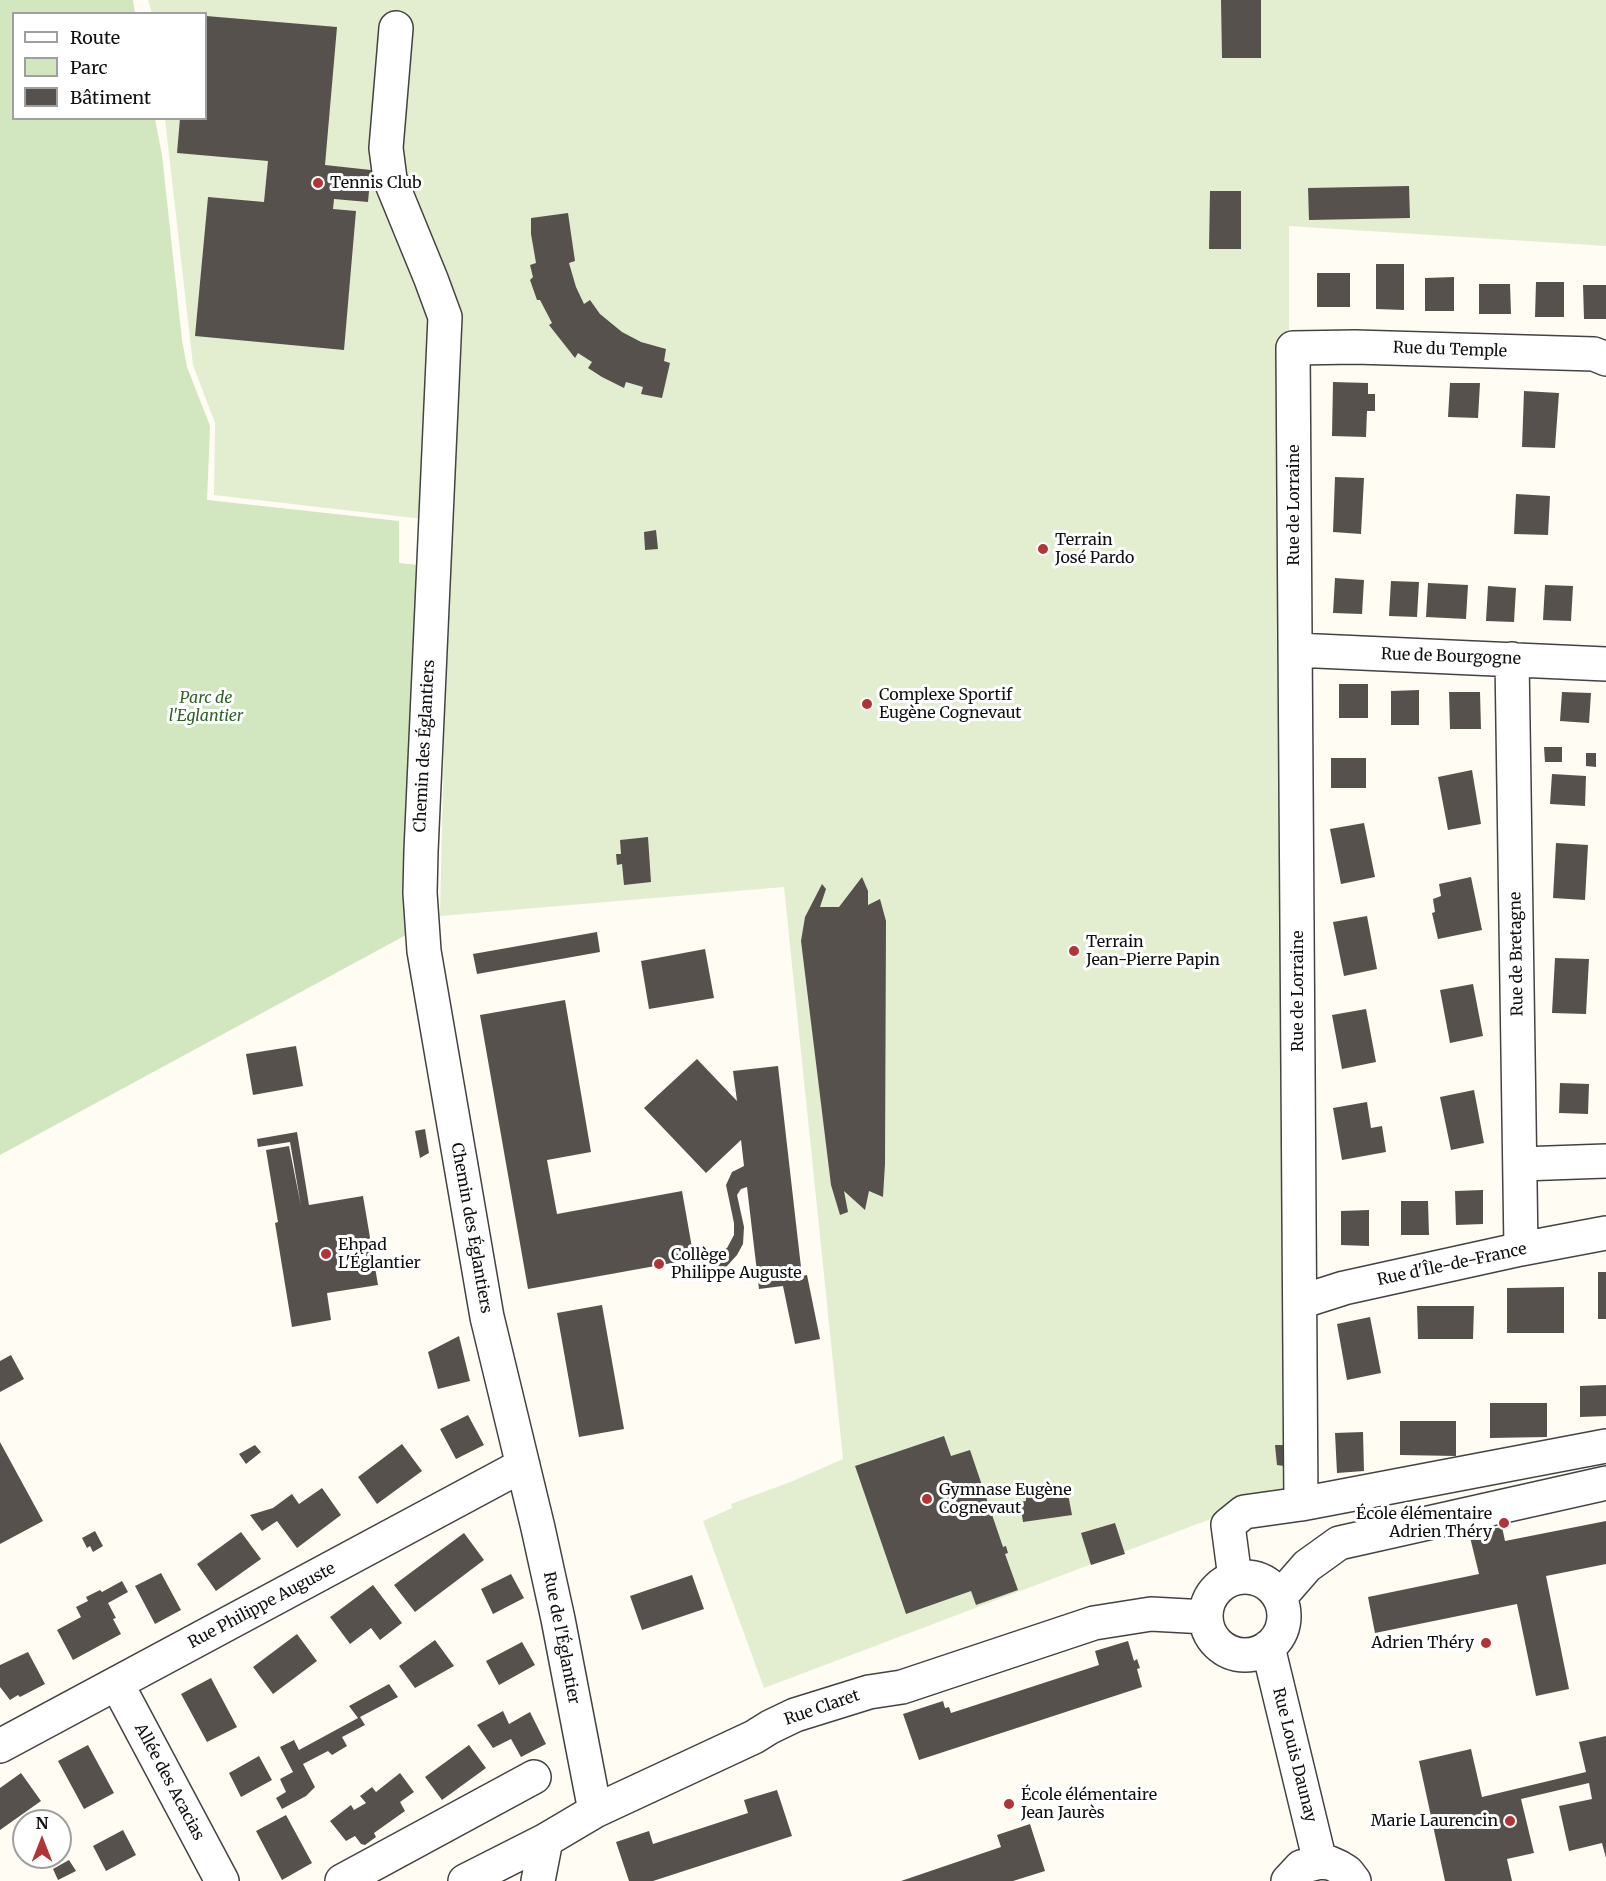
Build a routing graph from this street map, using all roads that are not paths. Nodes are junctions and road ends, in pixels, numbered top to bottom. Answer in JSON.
{"nodes":[{"id":1,"x":396,"y":28,"type":"dead end"},
{"id":2,"x":1293,"y":348,"type":"joint"},
{"id":3,"x":1606,"y":359,"type":"edge"},
{"id":4,"x":1295,"y":650,"type":"junction"},
{"id":5,"x":1605,"y":654,"type":"edge"},
{"id":6,"x":1512,"y":659,"type":"junction"},
{"id":7,"x":1606,"y":1161,"type":"edge"},
{"id":8,"x":1521,"y":1164,"type":"junction"},
{"id":9,"x":1606,"y":1233,"type":"edge"},
{"id":10,"x":1521,"y":1249,"type":"junction"},
{"id":11,"x":1300,"y":1302,"type":"junction"},
{"id":12,"x":1606,"y":1446,"type":"edge"},
{"id":13,"x":523,"y":1466,"type":"junction"},
{"id":14,"x":1606,"y":1483,"type":"edge"},
{"id":15,"x":1300,"y":1504,"type":"junction"},
{"id":16,"x":1235,"y":1578,"type":"junction"},
{"id":17,"x":1280,"y":1597,"type":"junction"},
{"id":18,"x":1206,"y":1617,"type":"junction"},
{"id":19,"x":1257,"y":1651,"type":"junction"},
{"id":20,"x":117,"y":1684,"type":"junction"},
{"id":21,"x":0,"y":1746,"type":"edge"},
{"id":22,"x":534,"y":1777,"type":"dead end"},
{"id":23,"x":595,"y":1811,"type":"junction"},
{"id":24,"x":546,"y":1840,"type":"junction"},
{"id":25,"x":1303,"y":1870,"type":"edge"},
{"id":26,"x":222,"y":1881,"type":"edge"},
{"id":27,"x":342,"y":1881,"type":"edge"},
{"id":28,"x":465,"y":1881,"type":"edge"},
{"id":29,"x":538,"y":1881,"type":"edge"},
{"id":30,"x":1354,"y":1881,"type":"edge"}],
"edges":[{"from":1,"to":13,"type":"street","name":"Chemin des Églantiers"},
{"from":2,"to":3,"type":"street","name":"Rue du Temple"},
{"from":2,"to":4,"type":"street","name":"Rue de Lorraine"},
{"from":4,"to":6,"type":"street","name":"Rue de Bourgogne"},
{"from":4,"to":11,"type":"street","name":"Rue de Lorraine"},
{"from":5,"to":6,"type":"street","name":"Rue de Bourgogne"},
{"from":6,"to":8,"type":"street","name":"Rue de Bretagne"},
{"from":7,"to":8,"type":"street"},
{"from":8,"to":10,"type":"street","name":"Rue de Bretagne"},
{"from":9,"to":10,"type":"street","name":"Rue d'Île-de-France"},
{"from":10,"to":11,"type":"street","name":"Rue d'Île-de-France"},
{"from":11,"to":15,"type":"street","name":"Rue de Lorraine"},
{"from":12,"to":15,"type":"street"},
{"from":13,"to":20,"type":"street","name":"Rue Philippe Auguste"},
{"from":13,"to":23,"type":"street","name":"Rue de l'Églantier"},
{"from":14,"to":17,"type":"street"},
{"from":15,"to":16,"type":"street"},
{"from":16,"to":17,"type":"street"},
{"from":16,"to":18,"type":"street"},
{"from":17,"to":19,"type":"street"},
{"from":18,"to":19,"type":"street"},
{"from":18,"to":23,"type":"street","name":"Rue Claret"},
{"from":19,"to":25,"type":"street","name":"Rue Louis Daunay"},
{"from":20,"to":21,"type":"street","name":"Rue Philippe Auguste"},
{"from":20,"to":26,"type":"street","name":"Allée des Acacias"},
{"from":22,"to":27,"type":"street"},
{"from":23,"to":24,"type":"street","name":"Rue Claret"},
{"from":24,"to":28,"type":"street","name":"Rue Claret"},
{"from":24,"to":29,"type":"street"},
{"from":25,"to":30,"type":"street"}]}
